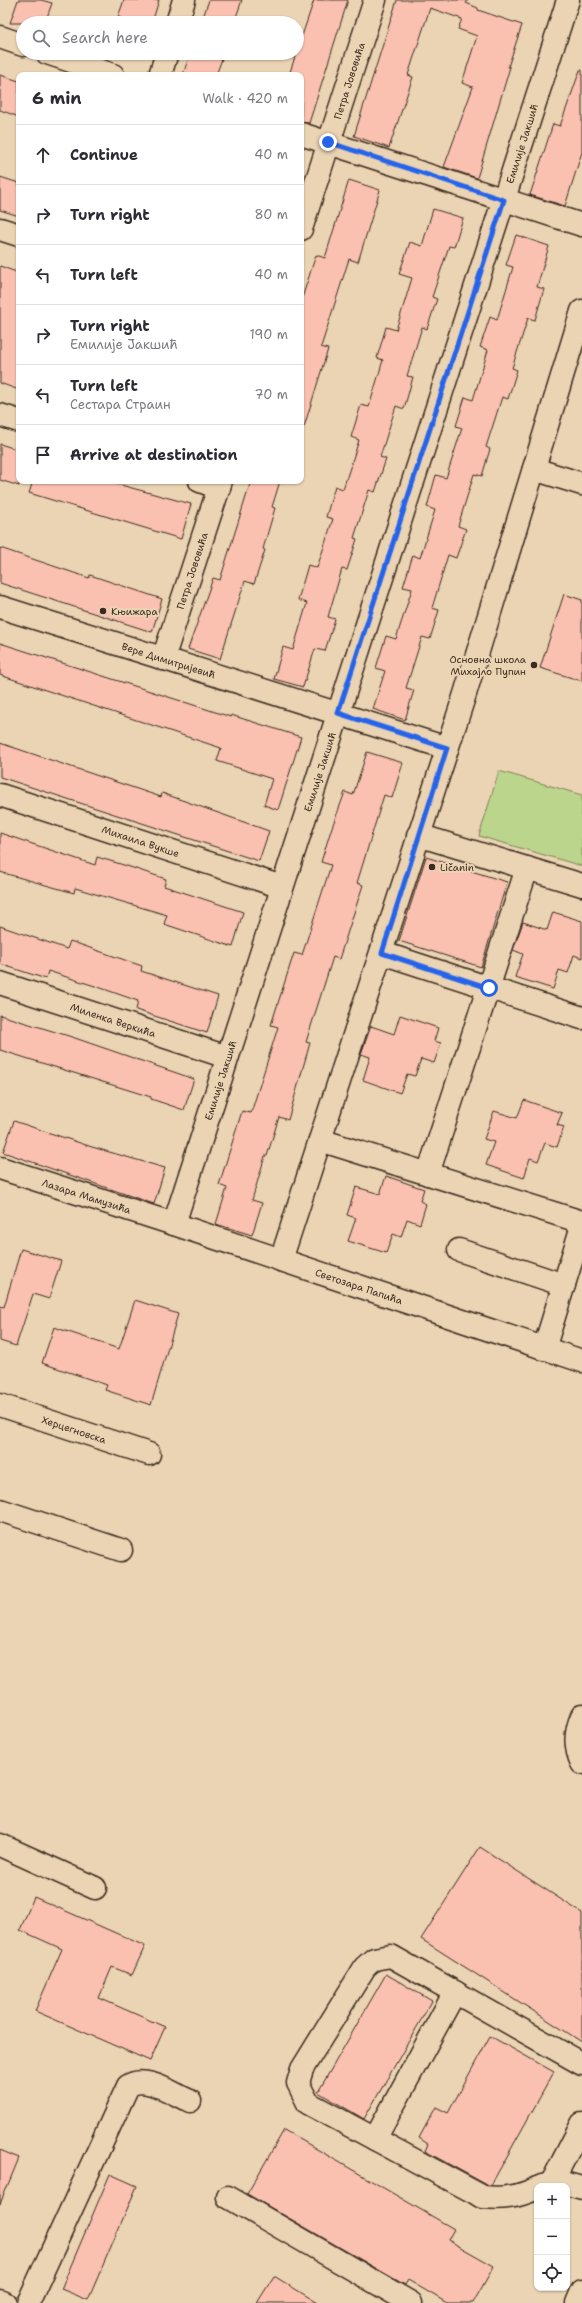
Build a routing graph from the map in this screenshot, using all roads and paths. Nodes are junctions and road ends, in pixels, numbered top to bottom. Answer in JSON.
{"nodes":[{"id":1,"x":184,"y":0,"type":"edge"},
{"id":2,"x":375,"y":0,"type":"edge"},
{"id":3,"x":568,"y":0,"type":"edge"},
{"id":4,"x":179,"y":16,"type":"edge"},
{"id":5,"x":0,"y":38,"type":"edge"},
{"id":6,"x":16,"y":43,"type":"edge"},
{"id":7,"x":68,"y":60,"type":"edge"},
{"id":8,"x":165,"y":60,"type":"edge"},
{"id":9,"x":104,"y":72,"type":"edge"},
{"id":10,"x":161,"y":72,"type":"edge"},
{"id":11,"x":304,"y":135,"type":"edge"},
{"id":12,"x":328,"y":142,"type":"junction"},
{"id":13,"x":504,"y":200,"type":"junction"},
{"id":14,"x":304,"y":219,"type":"edge"},
{"id":15,"x":582,"y":225,"type":"edge"},
{"id":16,"x":0,"y":229,"type":"edge"},
{"id":17,"x":16,"y":234,"type":"edge"},
{"id":18,"x":582,"y":311,"type":"edge"},
{"id":19,"x":0,"y":415,"type":"edge"},
{"id":20,"x":16,"y":420,"type":"edge"},
{"id":21,"x":534,"y":469,"type":"junction"},
{"id":22,"x":214,"y":484,"type":"edge"},
{"id":23,"x":582,"y":484,"type":"edge"},
{"id":24,"x":0,"y":607,"type":"edge"},
{"id":25,"x":163,"y":659,"type":"junction"},
{"id":26,"x":338,"y":713,"type":"junction"},
{"id":27,"x":447,"y":748,"type":"junction"},
{"id":28,"x":0,"y":795,"type":"edge"},
{"id":29,"x":418,"y":834,"type":"junction"},
{"id":30,"x":527,"y":868,"type":"junction"},
{"id":31,"x":582,"y":885,"type":"edge"},
{"id":32,"x":282,"y":887,"type":"junction"},
{"id":33,"x":382,"y":953,"type":"junction"},
{"id":34,"x":0,"y":983,"type":"edge"},
{"id":35,"x":489,"y":988,"type":"junction"},
{"id":36,"x":582,"y":1018,"type":"edge"},
{"id":37,"x":227,"y":1056,"type":"junction"},
{"id":38,"x":320,"y":1140,"type":"junction"},
{"id":39,"x":0,"y":1168,"type":"edge"},
{"id":40,"x":428,"y":1174,"type":"junction"},
{"id":41,"x":582,"y":1222,"type":"edge"},
{"id":42,"x":174,"y":1224,"type":"junction"},
{"id":43,"x":582,"y":1226,"type":"edge"},
{"id":44,"x":459,"y":1250,"type":"dead end"},
{"id":45,"x":281,"y":1260,"type":"junction"},
{"id":46,"x":564,"y":1284,"type":"junction"},
{"id":47,"x":544,"y":1349,"type":"junction"},
{"id":48,"x":582,"y":1361,"type":"edge"},
{"id":49,"x":0,"y":1405,"type":"edge"},
{"id":50,"x":149,"y":1454,"type":"dead end"},
{"id":51,"x":0,"y":1510,"type":"edge"},
{"id":52,"x":121,"y":1550,"type":"dead end"},
{"id":53,"x":582,"y":1716,"type":"edge"},
{"id":54,"x":582,"y":1763,"type":"edge"},
{"id":55,"x":0,"y":1845,"type":"edge"},
{"id":56,"x":96,"y":1888,"type":"dead end"},
{"id":57,"x":455,"y":1992,"type":"junction"},
{"id":58,"x":582,"y":2064,"type":"edge"},
{"id":59,"x":190,"y":2101,"type":"dead end"},
{"id":60,"x":582,"y":2124,"type":"edge"},
{"id":61,"x":375,"y":2139,"type":"junction"},
{"id":62,"x":545,"y":2183,"type":"edge"},
{"id":63,"x":570,"y":2185,"type":"edge"},
{"id":64,"x":582,"y":2188,"type":"edge"},
{"id":65,"x":534,"y":2190,"type":"edge"},
{"id":66,"x":228,"y":2197,"type":"dead end"},
{"id":67,"x":582,"y":2291,"type":"edge"},
{"id":68,"x":0,"y":2301,"type":"edge"},
{"id":69,"x":5,"y":2303,"type":"edge"},
{"id":70,"x":28,"y":2303,"type":"edge"},
{"id":71,"x":411,"y":2303,"type":"edge"},
{"id":72,"x":576,"y":2303,"type":"edge"}],
"edges":[{"from":1,"to":4,"type":"street"},
{"from":2,"to":12,"type":"street","name":"Петра Јововића"},
{"from":3,"to":13,"type":"street","name":"Емилије Јакшић"},
{"from":5,"to":6,"type":"street"},
{"from":7,"to":9,"type":"street"},
{"from":8,"to":10,"type":"street"},
{"from":11,"to":12,"type":"street"},
{"from":12,"to":13,"type":"street"},
{"from":12,"to":14,"type":"street","name":"Петра Јововића"},
{"from":13,"to":15,"type":"street"},
{"from":13,"to":26,"type":"street","name":"Емилије Јакшић"},
{"from":16,"to":17,"type":"street"},
{"from":18,"to":21,"type":"street"},
{"from":19,"to":20,"type":"street"},
{"from":21,"to":23,"type":"street"},
{"from":21,"to":27,"type":"street"},
{"from":22,"to":25,"type":"street","name":"Петра Јововића"},
{"from":24,"to":25,"type":"street","name":"Вере Димитријевић"},
{"from":25,"to":26,"type":"street","name":"Вере Димитријевић"},
{"from":26,"to":27,"type":"street","name":"Вере Димитријевић"},
{"from":26,"to":32,"type":"street","name":"Емилије Јакшић"},
{"from":27,"to":29,"type":"street"},
{"from":28,"to":32,"type":"street","name":"Михаила Вукше"},
{"from":29,"to":30,"type":"street"},
{"from":29,"to":33,"type":"street"},
{"from":30,"to":31,"type":"street"},
{"from":30,"to":35,"type":"street"},
{"from":32,"to":37,"type":"street","name":"Емилије Јакшић"},
{"from":33,"to":35,"type":"street"},
{"from":33,"to":38,"type":"street"},
{"from":34,"to":37,"type":"street","name":"Миленка Веркића"},
{"from":35,"to":36,"type":"street"},
{"from":35,"to":40,"type":"street"},
{"from":37,"to":42,"type":"street","name":"Емилије Јакшић"},
{"from":38,"to":40,"type":"street"},
{"from":38,"to":45,"type":"street"},
{"from":39,"to":42,"type":"street","name":"Лазара Мамузића"},
{"from":40,"to":41,"type":"street"},
{"from":42,"to":45,"type":"street","name":"Светозара Папића"},
{"from":43,"to":46,"type":"street"},
{"from":44,"to":46,"type":"street"},
{"from":45,"to":47,"type":"street","name":"Светозара Папића"},
{"from":46,"to":47,"type":"street"},
{"from":47,"to":48,"type":"street","name":"Светозара Папића"},
{"from":49,"to":50,"type":"street","name":"Херцегновска"},
{"from":51,"to":52,"type":"street"},
{"from":53,"to":54,"type":"street"},
{"from":55,"to":56,"type":"street"},
{"from":57,"to":58,"type":"street"},
{"from":57,"to":61,"type":"street"},
{"from":57,"to":61,"type":"street"},
{"from":59,"to":70,"type":"street"},
{"from":60,"to":62,"type":"street"},
{"from":61,"to":65,"type":"street"},
{"from":63,"to":64,"type":"street"},
{"from":66,"to":71,"type":"street"},
{"from":67,"to":72,"type":"street"},
{"from":68,"to":69,"type":"street"}]}
